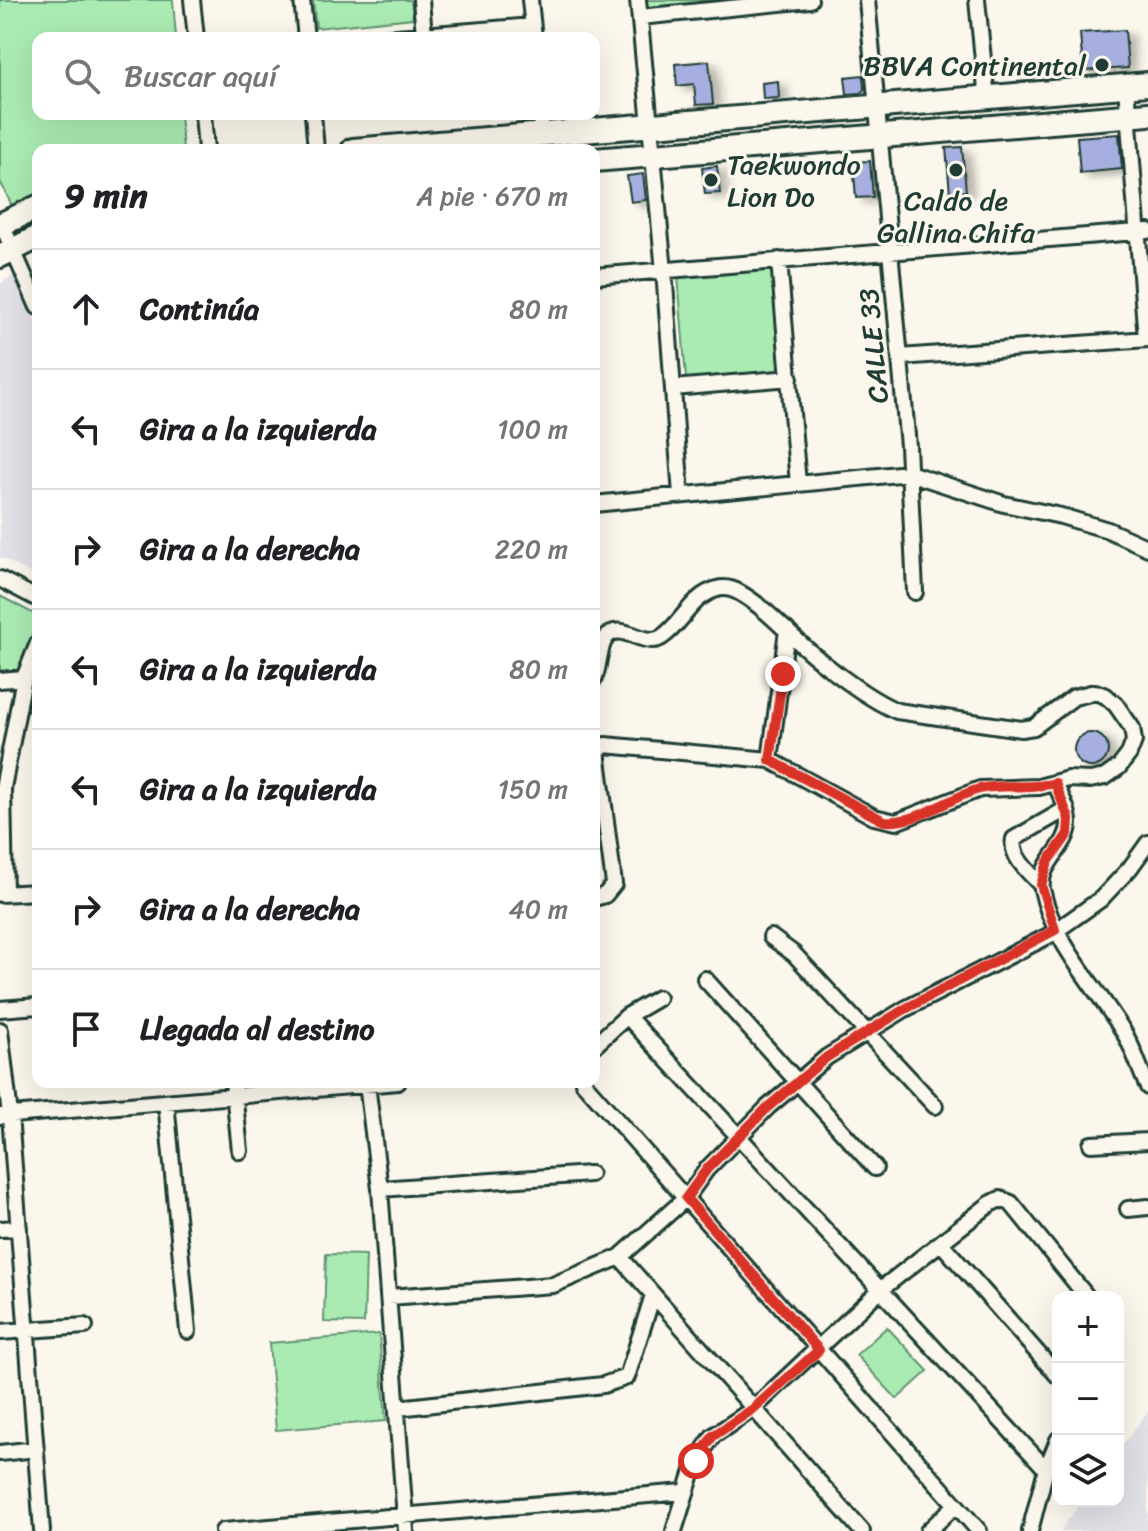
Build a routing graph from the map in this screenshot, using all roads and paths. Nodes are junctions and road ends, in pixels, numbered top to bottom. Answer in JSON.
{"nodes":[{"id":1,"x":192,"y":0,"type":"edge"},
{"id":2,"x":302,"y":0,"type":"edge"},
{"id":3,"x":421,"y":0,"type":"edge"},
{"id":4,"x":530,"y":0,"type":"edge"},
{"id":5,"x":638,"y":0,"type":"edge"},
{"id":6,"x":810,"y":0,"type":"edge"},
{"id":7,"x":867,"y":0,"type":"edge"},
{"id":8,"x":977,"y":0,"type":"edge"},
{"id":9,"x":759,"y":3,"type":"edge"},
{"id":10,"x":640,"y":17,"type":"junction"},
{"id":11,"x":195,"y":32,"type":"edge"},
{"id":12,"x":305,"y":32,"type":"edge"},
{"id":13,"x":424,"y":32,"type":"edge"},
{"id":14,"x":533,"y":32,"type":"edge"},
{"id":15,"x":1137,"y":85,"type":"edge"},
{"id":16,"x":987,"y":99,"type":"junction"},
{"id":17,"x":877,"y":107,"type":"junction"},
{"id":18,"x":1138,"y":114,"type":"edge"},
{"id":19,"x":204,"y":120,"type":"edge"},
{"id":20,"x":314,"y":120,"type":"edge"},
{"id":21,"x":541,"y":124,"type":"edge"},
{"id":22,"x":650,"y":125,"type":"junction"},
{"id":23,"x":880,"y":136,"type":"junction"},
{"id":24,"x":206,"y":144,"type":"edge"},
{"id":25,"x":316,"y":144,"type":"edge"},
{"id":26,"x":396,"y":144,"type":"edge"},
{"id":27,"x":652,"y":155,"type":"junction"},
{"id":28,"x":600,"y":159,"type":"edge"},
{"id":29,"x":32,"y":210,"type":"edge"},
{"id":30,"x":1,"y":223,"type":"edge"},
{"id":31,"x":1143,"y":232,"type":"edge"},
{"id":32,"x":32,"y":240,"type":"edge"},
{"id":33,"x":891,"y":251,"type":"junction"},
{"id":34,"x":7,"y":252,"type":"edge"},
{"id":35,"x":779,"y":260,"type":"junction"},
{"id":36,"x":664,"y":271,"type":"junction"},
{"id":37,"x":600,"y":276,"type":"edge"},
{"id":38,"x":32,"y":296,"type":"edge"},
{"id":39,"x":1147,"y":339,"type":"edge"},
{"id":40,"x":900,"y":357,"type":"junction"},
{"id":41,"x":790,"y":378,"type":"junction"},
{"id":42,"x":673,"y":388,"type":"junction"},
{"id":43,"x":909,"y":473,"type":"junction"},
{"id":44,"x":798,"y":484,"type":"junction"},
{"id":45,"x":681,"y":495,"type":"junction"},
{"id":46,"x":600,"y":503,"type":"edge"},
{"id":47,"x":1148,"y":548,"type":"edge"},
{"id":48,"x":0,"y":579,"type":"edge"},
{"id":49,"x":915,"y":592,"type":"dead end"},
{"id":50,"x":32,"y":596,"type":"edge"},
{"id":51,"x":787,"y":630,"type":"junction"},
{"id":52,"x":600,"y":655,"type":"edge"},
{"id":53,"x":32,"y":658,"type":"edge"},
{"id":54,"x":24,"y":678,"type":"junction"},
{"id":55,"x":0,"y":680,"type":"edge"},
{"id":56,"x":600,"y":749,"type":"edge"},
{"id":57,"x":770,"y":760,"type":"junction"},
{"id":58,"x":600,"y":775,"type":"edge"},
{"id":59,"x":1055,"y":783,"type":"junction"},
{"id":60,"x":2,"y":788,"type":"edge"},
{"id":61,"x":1066,"y":809,"type":"junction"},
{"id":62,"x":1148,"y":843,"type":"edge"},
{"id":63,"x":1041,"y":885,"type":"junction"},
{"id":64,"x":32,"y":892,"type":"edge"},
{"id":65,"x":2,"y":894,"type":"edge"},
{"id":66,"x":600,"y":896,"type":"edge"},
{"id":67,"x":1055,"y":930,"type":"junction"},
{"id":68,"x":771,"y":937,"type":"dead end"},
{"id":69,"x":705,"y":979,"type":"dead end"},
{"id":70,"x":658,"y":998,"type":"dead end"},
{"id":71,"x":32,"y":1006,"type":"edge"},
{"id":72,"x":0,"y":1009,"type":"edge"},
{"id":73,"x":627,"y":1016,"type":"junction"},
{"id":74,"x":0,"y":1030,"type":"edge"},
{"id":75,"x":867,"y":1032,"type":"junction"},
{"id":76,"x":600,"y":1041,"type":"edge"},
{"id":77,"x":797,"y":1082,"type":"junction"},
{"id":78,"x":1148,"y":1087,"type":"edge"},
{"id":79,"x":261,"y":1088,"type":"edge"},
{"id":80,"x":367,"y":1088,"type":"edge"},
{"id":81,"x":588,"y":1088,"type":"edge"},
{"id":82,"x":234,"y":1089,"type":"edge"},
{"id":83,"x":166,"y":1102,"type":"junction"},
{"id":84,"x":935,"y":1106,"type":"dead end"},
{"id":85,"x":5,"y":1116,"type":"edge"},
{"id":86,"x":739,"y":1137,"type":"junction"},
{"id":87,"x":1148,"y":1141,"type":"edge"},
{"id":88,"x":1091,"y":1144,"type":"dead end"},
{"id":89,"x":240,"y":1151,"type":"dead end"},
{"id":90,"x":875,"y":1168,"type":"dead end"},
{"id":91,"x":590,"y":1174,"type":"dead end"},
{"id":92,"x":380,"y":1189,"type":"junction"},
{"id":93,"x":686,"y":1198,"type":"junction"},
{"id":94,"x":1148,"y":1207,"type":"edge"},
{"id":95,"x":1128,"y":1209,"type":"dead end"},
{"id":96,"x":19,"y":1228,"type":"junction"},
{"id":97,"x":0,"y":1229,"type":"edge"},
{"id":98,"x":941,"y":1243,"type":"junction"},
{"id":99,"x":620,"y":1257,"type":"junction"},
{"id":100,"x":880,"y":1290,"type":"junction"},
{"id":101,"x":1082,"y":1291,"type":"edge"},
{"id":102,"x":653,"y":1295,"type":"junction"},
{"id":103,"x":389,"y":1297,"type":"junction"},
{"id":104,"x":85,"y":1326,"type":"dead end"},
{"id":105,"x":25,"y":1329,"type":"junction"},
{"id":106,"x":188,"y":1331,"type":"dead end"},
{"id":107,"x":0,"y":1332,"type":"edge"},
{"id":108,"x":819,"y":1350,"type":"junction"},
{"id":109,"x":1052,"y":1369,"type":"edge"},
{"id":110,"x":398,"y":1408,"type":"junction"},
{"id":111,"x":753,"y":1409,"type":"junction"},
{"id":112,"x":36,"y":1449,"type":"junction"},
{"id":113,"x":0,"y":1453,"type":"edge"},
{"id":114,"x":1052,"y":1454,"type":"edge"},
{"id":115,"x":1046,"y":1469,"type":"junction"},
{"id":116,"x":684,"y":1492,"type":"junction"},
{"id":117,"x":956,"y":1505,"type":"junction"},
{"id":118,"x":405,"y":1515,"type":"junction"},
{"id":119,"x":42,"y":1531,"type":"edge"},
{"id":120,"x":223,"y":1531,"type":"edge"},
{"id":121,"x":406,"y":1531,"type":"edge"},
{"id":122,"x":674,"y":1531,"type":"edge"},
{"id":123,"x":862,"y":1531,"type":"edge"},
{"id":124,"x":928,"y":1531,"type":"edge"},
{"id":125,"x":979,"y":1531,"type":"edge"},
{"id":126,"x":1030,"y":1531,"type":"edge"}],
"edges":[{"from":1,"to":11,"type":"street"},
{"from":2,"to":12,"type":"street"},
{"from":3,"to":13,"type":"street"},
{"from":4,"to":14,"type":"street"},
{"from":5,"to":10,"type":"street"},
{"from":6,"to":9,"type":"street"},
{"from":7,"to":17,"type":"street","name":"CALLE 33"},
{"from":8,"to":16,"type":"street"},
{"from":9,"to":10,"type":"street"},
{"from":10,"to":22,"type":"street"},
{"from":15,"to":16,"type":"main road"},
{"from":15,"to":18,"type":"street"},
{"from":16,"to":17,"type":"main road"},
{"from":17,"to":22,"type":"main road"},
{"from":17,"to":23,"type":"street","name":"CALLE 33"},
{"from":18,"to":23,"type":"main road"},
{"from":18,"to":31,"type":"street"},
{"from":19,"to":24,"type":"street"},
{"from":20,"to":25,"type":"street"},
{"from":21,"to":22,"type":"main road"},
{"from":21,"to":26,"type":"main road"},
{"from":22,"to":27,"type":"street"},
{"from":23,"to":27,"type":"main road"},
{"from":23,"to":33,"type":"street","name":"CALLE 33"},
{"from":27,"to":28,"type":"main road"},
{"from":27,"to":36,"type":"street"},
{"from":29,"to":30,"type":"main road"},
{"from":30,"to":34,"type":"street"},
{"from":31,"to":33,"type":"street"},
{"from":31,"to":39,"type":"street"},
{"from":32,"to":34,"type":"main road"},
{"from":33,"to":35,"type":"street"},
{"from":33,"to":40,"type":"street","name":"CALLE 33"},
{"from":34,"to":38,"type":"street"},
{"from":35,"to":36,"type":"street"},
{"from":35,"to":41,"type":"street"},
{"from":36,"to":37,"type":"street"},
{"from":36,"to":42,"type":"street"},
{"from":39,"to":40,"type":"street"},
{"from":40,"to":43,"type":"street","name":"CALLE 33"},
{"from":41,"to":42,"type":"street"},
{"from":41,"to":44,"type":"street"},
{"from":42,"to":45,"type":"street"},
{"from":43,"to":44,"type":"street"},
{"from":43,"to":47,"type":"street"},
{"from":43,"to":49,"type":"street","name":"CALLE 33"},
{"from":44,"to":45,"type":"street"},
{"from":45,"to":46,"type":"street"},
{"from":48,"to":50,"type":"street"},
{"from":51,"to":52,"type":"street"},
{"from":51,"to":57,"type":"street"},
{"from":51,"to":59,"type":"street"},
{"from":53,"to":54,"type":"street"},
{"from":54,"to":55,"type":"street"},
{"from":54,"to":60,"type":"street"},
{"from":56,"to":57,"type":"street"},
{"from":57,"to":59,"type":"street"},
{"from":58,"to":66,"type":"street"},
{"from":59,"to":61,"type":"street"},
{"from":60,"to":65,"type":"street"},
{"from":61,"to":63,"type":"street"},
{"from":61,"to":63,"type":"street"},
{"from":62,"to":67,"type":"street"},
{"from":63,"to":67,"type":"street"},
{"from":64,"to":65,"type":"street"},
{"from":67,"to":75,"type":"street"},
{"from":67,"to":78,"type":"street"},
{"from":68,"to":75,"type":"street"},
{"from":69,"to":77,"type":"street"},
{"from":70,"to":73,"type":"street"},
{"from":71,"to":72,"type":"street"},
{"from":73,"to":76,"type":"street"},
{"from":73,"to":86,"type":"street"},
{"from":74,"to":85,"type":"street"},
{"from":75,"to":77,"type":"street"},
{"from":75,"to":84,"type":"street"},
{"from":77,"to":86,"type":"street"},
{"from":77,"to":90,"type":"street"},
{"from":79,"to":82,"type":"street"},
{"from":80,"to":92,"type":"street"},
{"from":81,"to":93,"type":"street"},
{"from":82,"to":83,"type":"street"},
{"from":82,"to":89,"type":"street"},
{"from":83,"to":85,"type":"street"},
{"from":83,"to":106,"type":"street"},
{"from":85,"to":96,"type":"street"},
{"from":86,"to":93,"type":"street"},
{"from":86,"to":100,"type":"street"},
{"from":87,"to":88,"type":"street"},
{"from":91,"to":92,"type":"street"},
{"from":92,"to":103,"type":"street"},
{"from":93,"to":99,"type":"street"},
{"from":93,"to":108,"type":"street"},
{"from":94,"to":95,"type":"street"},
{"from":96,"to":97,"type":"street"},
{"from":96,"to":105,"type":"street"},
{"from":98,"to":100,"type":"street"},
{"from":98,"to":101,"type":"street"},
{"from":98,"to":109,"type":"street"},
{"from":99,"to":102,"type":"street"},
{"from":99,"to":103,"type":"street"},
{"from":100,"to":108,"type":"street"},
{"from":100,"to":115,"type":"street"},
{"from":102,"to":110,"type":"street"},
{"from":102,"to":111,"type":"street"},
{"from":103,"to":110,"type":"street"},
{"from":104,"to":105,"type":"street"},
{"from":105,"to":107,"type":"street"},
{"from":105,"to":112,"type":"street"},
{"from":108,"to":111,"type":"street"},
{"from":108,"to":117,"type":"street"},
{"from":110,"to":118,"type":"street"},
{"from":111,"to":116,"type":"street"},
{"from":111,"to":123,"type":"street"},
{"from":112,"to":113,"type":"street"},
{"from":112,"to":119,"type":"street"},
{"from":114,"to":115,"type":"street"},
{"from":115,"to":126,"type":"street"},
{"from":116,"to":118,"type":"street"},
{"from":116,"to":122,"type":"street"},
{"from":117,"to":124,"type":"street"},
{"from":117,"to":125,"type":"street"},
{"from":118,"to":120,"type":"street"},
{"from":118,"to":121,"type":"street"}]}
